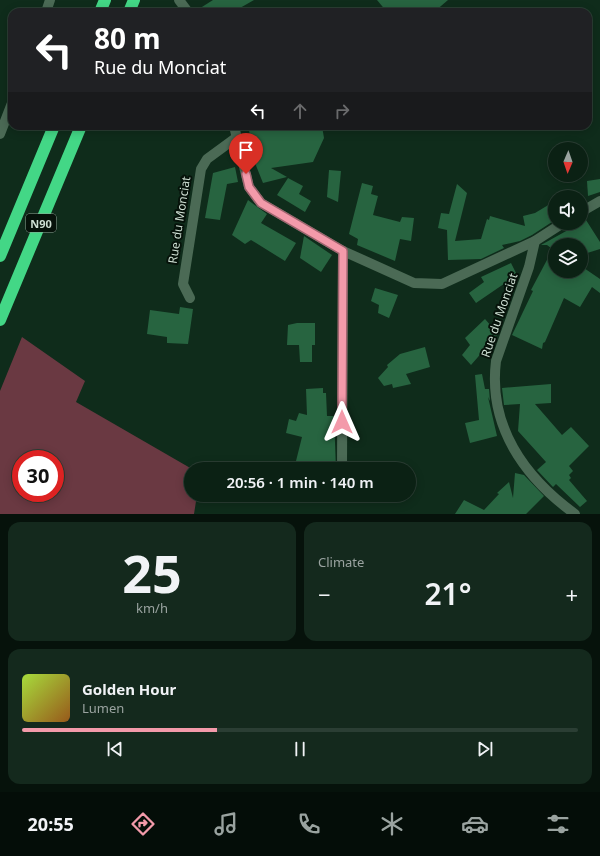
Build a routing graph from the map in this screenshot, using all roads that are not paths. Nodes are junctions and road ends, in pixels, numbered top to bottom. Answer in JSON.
{"nodes":[{"id":1,"x":8,"y":113,"type":"edge"},
{"id":2,"x":52,"y":130,"type":"edge"},
{"id":3,"x":79,"y":130,"type":"edge"},
{"id":4,"x":235,"y":130,"type":"edge"},
{"id":5,"x":0,"y":134,"type":"edge"},
{"id":6,"x":237,"y":137,"type":"junction"},
{"id":7,"x":600,"y":201,"type":"edge"},
{"id":8,"x":588,"y":208,"type":"edge"},
{"id":9,"x":552,"y":230,"type":"edge"},
{"id":10,"x":535,"y":241,"type":"junction"},
{"id":11,"x":343,"y":251,"type":"junction"},
{"id":12,"x":0,"y":256,"type":"edge"},
{"id":13,"x":190,"y":298,"type":"dead end"},
{"id":14,"x":0,"y":320,"type":"edge"},
{"id":15,"x":342,"y":462,"type":"edge"},
{"id":16,"x":575,"y":514,"type":"edge"}],
"edges":[{"from":1,"to":5,"type":"street"},
{"from":2,"to":12,"type":"highway","number":"N90"},
{"from":3,"to":14,"type":"highway","number":"N90"},
{"from":4,"to":6,"type":"street","name":"Rue du Monciat"},
{"from":6,"to":11,"type":"street","name":"Rue du Monciat"},
{"from":6,"to":13,"type":"street","name":"Rue du Monciat"},
{"from":7,"to":8,"type":"street"},
{"from":9,"to":10,"type":"street","name":"Rue du Monciat"},
{"from":10,"to":11,"type":"street","name":"Rue du Monciat"},
{"from":10,"to":16,"type":"street","name":"Rue du Monciat"},
{"from":11,"to":15,"type":"street"}]}
